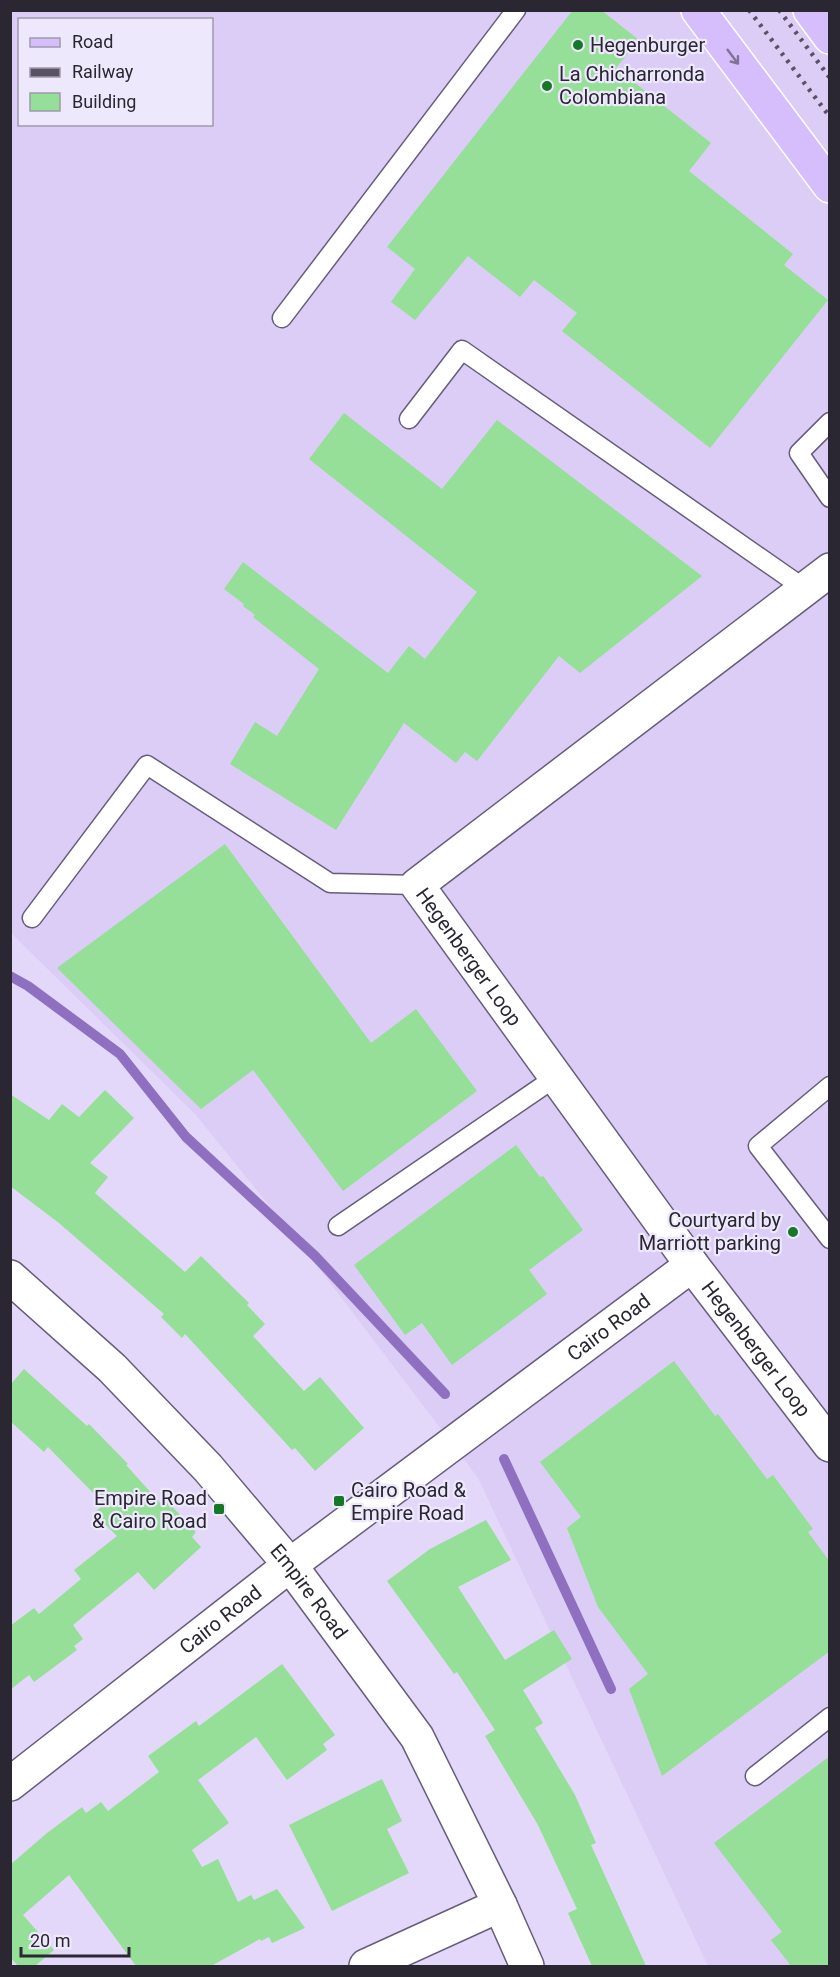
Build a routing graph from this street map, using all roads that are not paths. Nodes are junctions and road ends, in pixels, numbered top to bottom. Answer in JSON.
{"nodes":[{"id":1,"x":516,"y":10,"type":"edge"},
{"id":2,"x":698,"y":10,"type":"edge"},
{"id":3,"x":810,"y":10,"type":"edge"},
{"id":4,"x":830,"y":37,"type":"edge"},
{"id":5,"x":830,"y":186,"type":"edge"},
{"id":6,"x":282,"y":318,"type":"dead end"},
{"id":7,"x":409,"y":419,"type":"dead end"},
{"id":8,"x":830,"y":422,"type":"edge"},
{"id":9,"x":830,"y":498,"type":"edge"},
{"id":10,"x":817,"y":580,"type":"edge"},
{"id":11,"x":417,"y":885,"type":"junction"},
{"id":12,"x":32,"y":918,"type":"dead end"},
{"id":13,"x":556,"y":1077,"type":"junction"},
{"id":14,"x":830,"y":1086,"type":"edge"},
{"id":15,"x":338,"y":1226,"type":"dead end"},
{"id":16,"x":830,"y":1239,"type":"edge"},
{"id":17,"x":692,"y":1265,"type":"junction"},
{"id":18,"x":11,"y":1279,"type":"edge"},
{"id":19,"x":830,"y":1445,"type":"edge"},
{"id":20,"x":290,"y":1565,"type":"junction"},
{"id":21,"x":830,"y":1717,"type":"edge"},
{"id":22,"x":755,"y":1776,"type":"dead end"},
{"id":23,"x":10,"y":1784,"type":"edge"},
{"id":24,"x":500,"y":1905,"type":"junction"},
{"id":25,"x":366,"y":1966,"type":"edge"},
{"id":26,"x":527,"y":1966,"type":"edge"}],
"edges":[{"from":1,"to":6,"type":"lane"},
{"from":2,"to":5,"type":"main road","one_way":true},
{"from":3,"to":4,"type":"main road"},
{"from":7,"to":10,"type":"lane"},
{"from":8,"to":9,"type":"lane"},
{"from":10,"to":11,"type":"street","name":"Hegenberger Loop"},
{"from":11,"to":12,"type":"lane"},
{"from":11,"to":13,"type":"street","name":"Hegenberger Loop"},
{"from":13,"to":15,"type":"lane"},
{"from":13,"to":17,"type":"street","name":"Hegenberger Loop"},
{"from":14,"to":16,"type":"lane"},
{"from":17,"to":19,"type":"street","name":"Hegenberger Loop"},
{"from":17,"to":20,"type":"street","name":"Cairo Road"},
{"from":18,"to":20,"type":"street","name":"Empire Road"},
{"from":20,"to":23,"type":"street","name":"Cairo Road"},
{"from":20,"to":24,"type":"street","name":"Empire Road"},
{"from":21,"to":22,"type":"lane"},
{"from":24,"to":25,"type":"street"},
{"from":24,"to":26,"type":"street","name":"Empire Road"}]}
